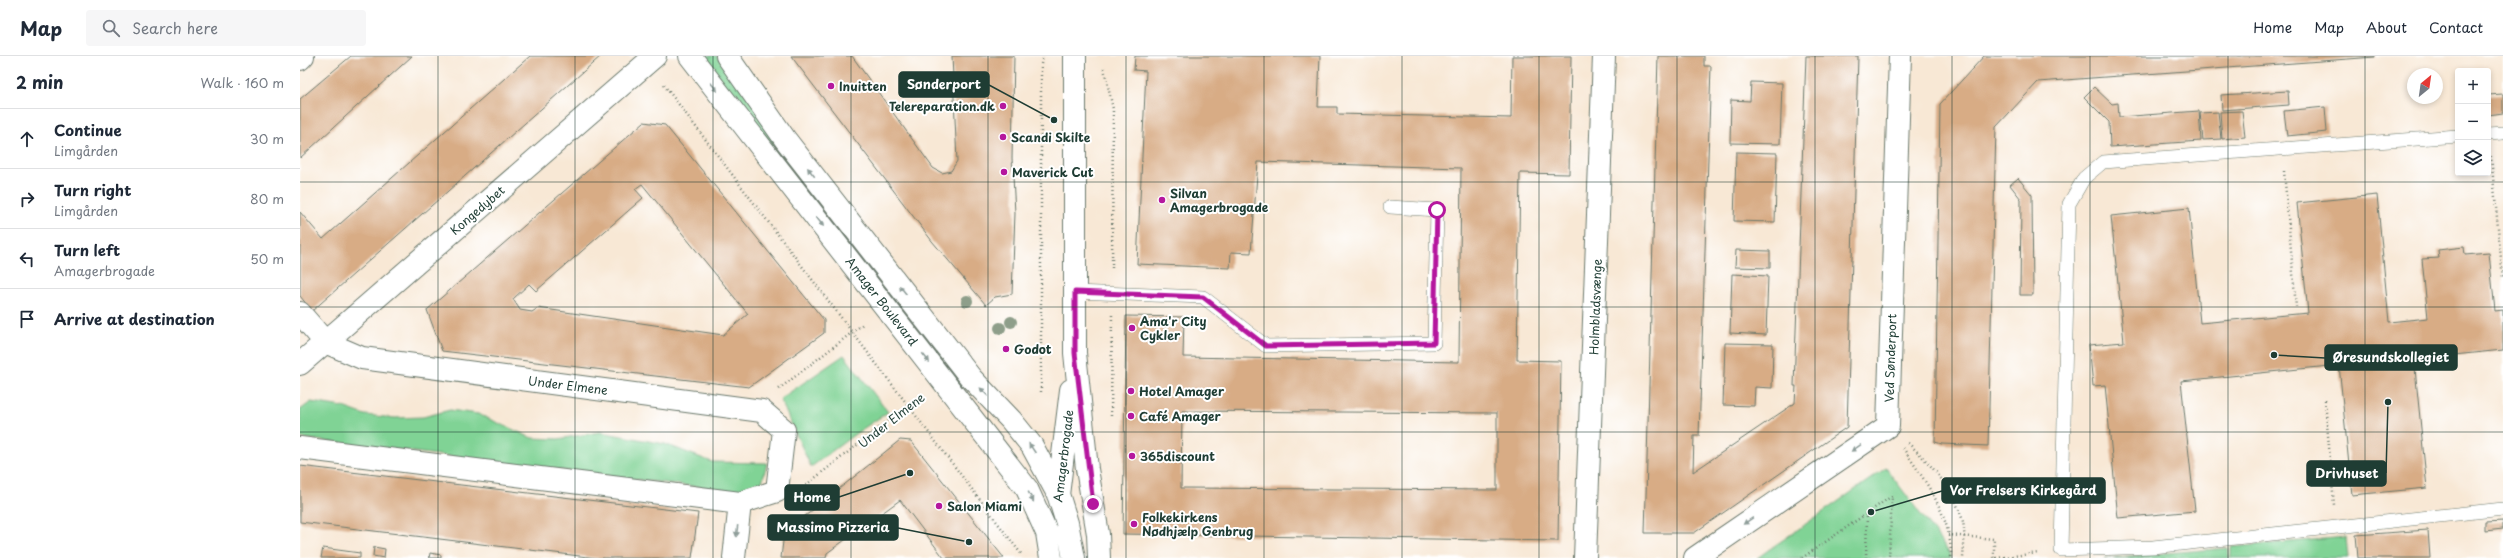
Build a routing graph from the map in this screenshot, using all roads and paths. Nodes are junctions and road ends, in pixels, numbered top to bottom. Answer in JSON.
{"nodes":[{"id":1,"x":303,"y":56,"type":"edge"},
{"id":2,"x":690,"y":56,"type":"edge"},
{"id":3,"x":727,"y":56,"type":"edge"},
{"id":4,"x":1043,"y":56,"type":"edge"},
{"id":5,"x":1075,"y":56,"type":"edge"},
{"id":6,"x":1604,"y":56,"type":"edge"},
{"id":7,"x":1900,"y":56,"type":"edge"},
{"id":8,"x":300,"y":59,"type":"edge"},
{"id":9,"x":651,"y":59,"type":"edge"},
{"id":10,"x":1103,"y":64,"type":"dead end"},
{"id":11,"x":2503,"y":133,"type":"edge"},
{"id":12,"x":2491,"y":134,"type":"edge"},
{"id":13,"x":2455,"y":136,"type":"edge"},
{"id":14,"x":2489,"y":140,"type":"edge"},
{"id":15,"x":2282,"y":149,"type":"junction"},
{"id":16,"x":1041,"y":169,"type":"junction"},
{"id":17,"x":1048,"y":169,"type":"dead end"},
{"id":18,"x":1390,"y":207,"type":"dead end"},
{"id":19,"x":2503,"y":278,"type":"edge"},
{"id":20,"x":1075,"y":292,"type":"junction"},
{"id":21,"x":1112,"y":294,"type":"junction"},
{"id":22,"x":886,"y":307,"type":"junction"},
{"id":23,"x":2296,"y":307,"type":"dead end"},
{"id":24,"x":300,"y":312,"type":"edge"},
{"id":25,"x":853,"y":332,"type":"junction"},
{"id":26,"x":325,"y":342,"type":"junction"},
{"id":27,"x":1075,"y":353,"type":"junction"},
{"id":28,"x":1112,"y":353,"type":"dead end"},
{"id":29,"x":300,"y":364,"type":"edge"},
{"id":30,"x":942,"y":379,"type":"junction"},
{"id":31,"x":1042,"y":398,"type":"dead end"},
{"id":32,"x":2325,"y":400,"type":"dead end"},
{"id":33,"x":909,"y":406,"type":"junction"},
{"id":34,"x":762,"y":411,"type":"junction"},
{"id":35,"x":1888,"y":426,"type":"junction"},
{"id":36,"x":300,"y":448,"type":"edge"},
{"id":37,"x":777,"y":492,"type":"junction"},
{"id":38,"x":1058,"y":494,"type":"junction"},
{"id":39,"x":740,"y":503,"type":"junction"},
{"id":40,"x":2503,"y":510,"type":"edge"},
{"id":41,"x":1867,"y":513,"type":"junction"},
{"id":42,"x":2336,"y":527,"type":"junction"},
{"id":43,"x":1948,"y":536,"type":"junction"},
{"id":44,"x":1964,"y":536,"type":"junction"},
{"id":45,"x":2061,"y":550,"type":"junction"},
{"id":46,"x":734,"y":558,"type":"edge"},
{"id":47,"x":1024,"y":558,"type":"edge"},
{"id":48,"x":1052,"y":558,"type":"edge"},
{"id":49,"x":1074,"y":558,"type":"edge"},
{"id":50,"x":1099,"y":558,"type":"edge"},
{"id":51,"x":1586,"y":558,"type":"edge"},
{"id":52,"x":1695,"y":558,"type":"edge"},
{"id":53,"x":1802,"y":558,"type":"edge"},
{"id":54,"x":1866,"y":558,"type":"edge"},
{"id":55,"x":1889,"y":558,"type":"edge"},
{"id":56,"x":1951,"y":558,"type":"edge"},
{"id":57,"x":1963,"y":558,"type":"edge"},
{"id":58,"x":1995,"y":558,"type":"edge"}],
"edges":[{"from":1,"to":8,"type":"street"},
{"from":2,"to":22,"type":"street","name":"Amager Boulevard","one_way":true},
{"from":38,"to":3,"type":"street","name":"Amager Boulevard","one_way":true},
{"from":4,"to":16,"type":"path"},
{"from":5,"to":20,"type":"street","name":"Amagerbrogade"},
{"from":6,"to":51,"type":"street","name":"Holmbladsvænge"},
{"from":7,"to":35,"type":"street","name":"Ved Sønderport"},
{"from":9,"to":25,"type":"path"},
{"from":9,"to":26,"type":"street","name":"Kongedybet"},
{"from":10,"to":21,"type":"path"},
{"from":11,"to":12,"type":"lane"},
{"from":13,"to":15,"type":"lane"},
{"from":14,"to":19,"type":"path"},
{"from":15,"to":23,"type":"path"},
{"from":15,"to":45,"type":"lane"},
{"from":16,"to":17,"type":"path"},
{"from":16,"to":31,"type":"path"},
{"from":18,"to":21,"type":"lane"},
{"from":20,"to":21,"type":"lane"},
{"from":20,"to":27,"type":"street","name":"Amagerbrogade"},
{"from":21,"to":28,"type":"path"},
{"from":22,"to":25,"type":"path"},
{"from":22,"to":30,"type":"street","name":"Amager Boulevard","one_way":true},
{"from":24,"to":26,"type":"street","name":"Under Elmene"},
{"from":25,"to":33,"type":"path"},
{"from":25,"to":34,"type":"path"},
{"from":26,"to":29,"type":"street","name":"Kongedybet"},
{"from":26,"to":34,"type":"street","name":"Under Elmene"},
{"from":27,"to":38,"type":"street","name":"Amagerbrogade"},
{"from":27,"to":50,"type":"street","name":"Amagerbrogade"},
{"from":30,"to":33,"type":"path","name":"Under Elmene"},
{"from":30,"to":48,"type":"street","name":"Amager Boulevard","one_way":true},
{"from":32,"to":42,"type":"path"},
{"from":33,"to":37,"type":"path","name":"Under Elmene"},
{"from":33,"to":47,"type":"path"},
{"from":34,"to":37,"type":"street"},
{"from":35,"to":43,"type":"path"},
{"from":35,"to":44,"type":"path"},
{"from":35,"to":52,"type":"street","one_way":true},
{"from":36,"to":39,"type":"street"},
{"from":37,"to":39,"type":"street"},
{"from":38,"to":48,"type":"street","name":"Amagerbrogade"},
{"from":38,"to":49,"type":"street"},
{"from":39,"to":46,"type":"street","one_way":true},
{"from":40,"to":42,"type":"lane"},
{"from":41,"to":53,"type":"path"},
{"from":41,"to":54,"type":"path"},
{"from":41,"to":55,"type":"path"},
{"from":42,"to":45,"type":"lane"},
{"from":43,"to":44,"type":"path"},
{"from":43,"to":56,"type":"path"},
{"from":44,"to":57,"type":"path"},
{"from":44,"to":58,"type":"path"},
{"from":45,"to":58,"type":"path"}]}
